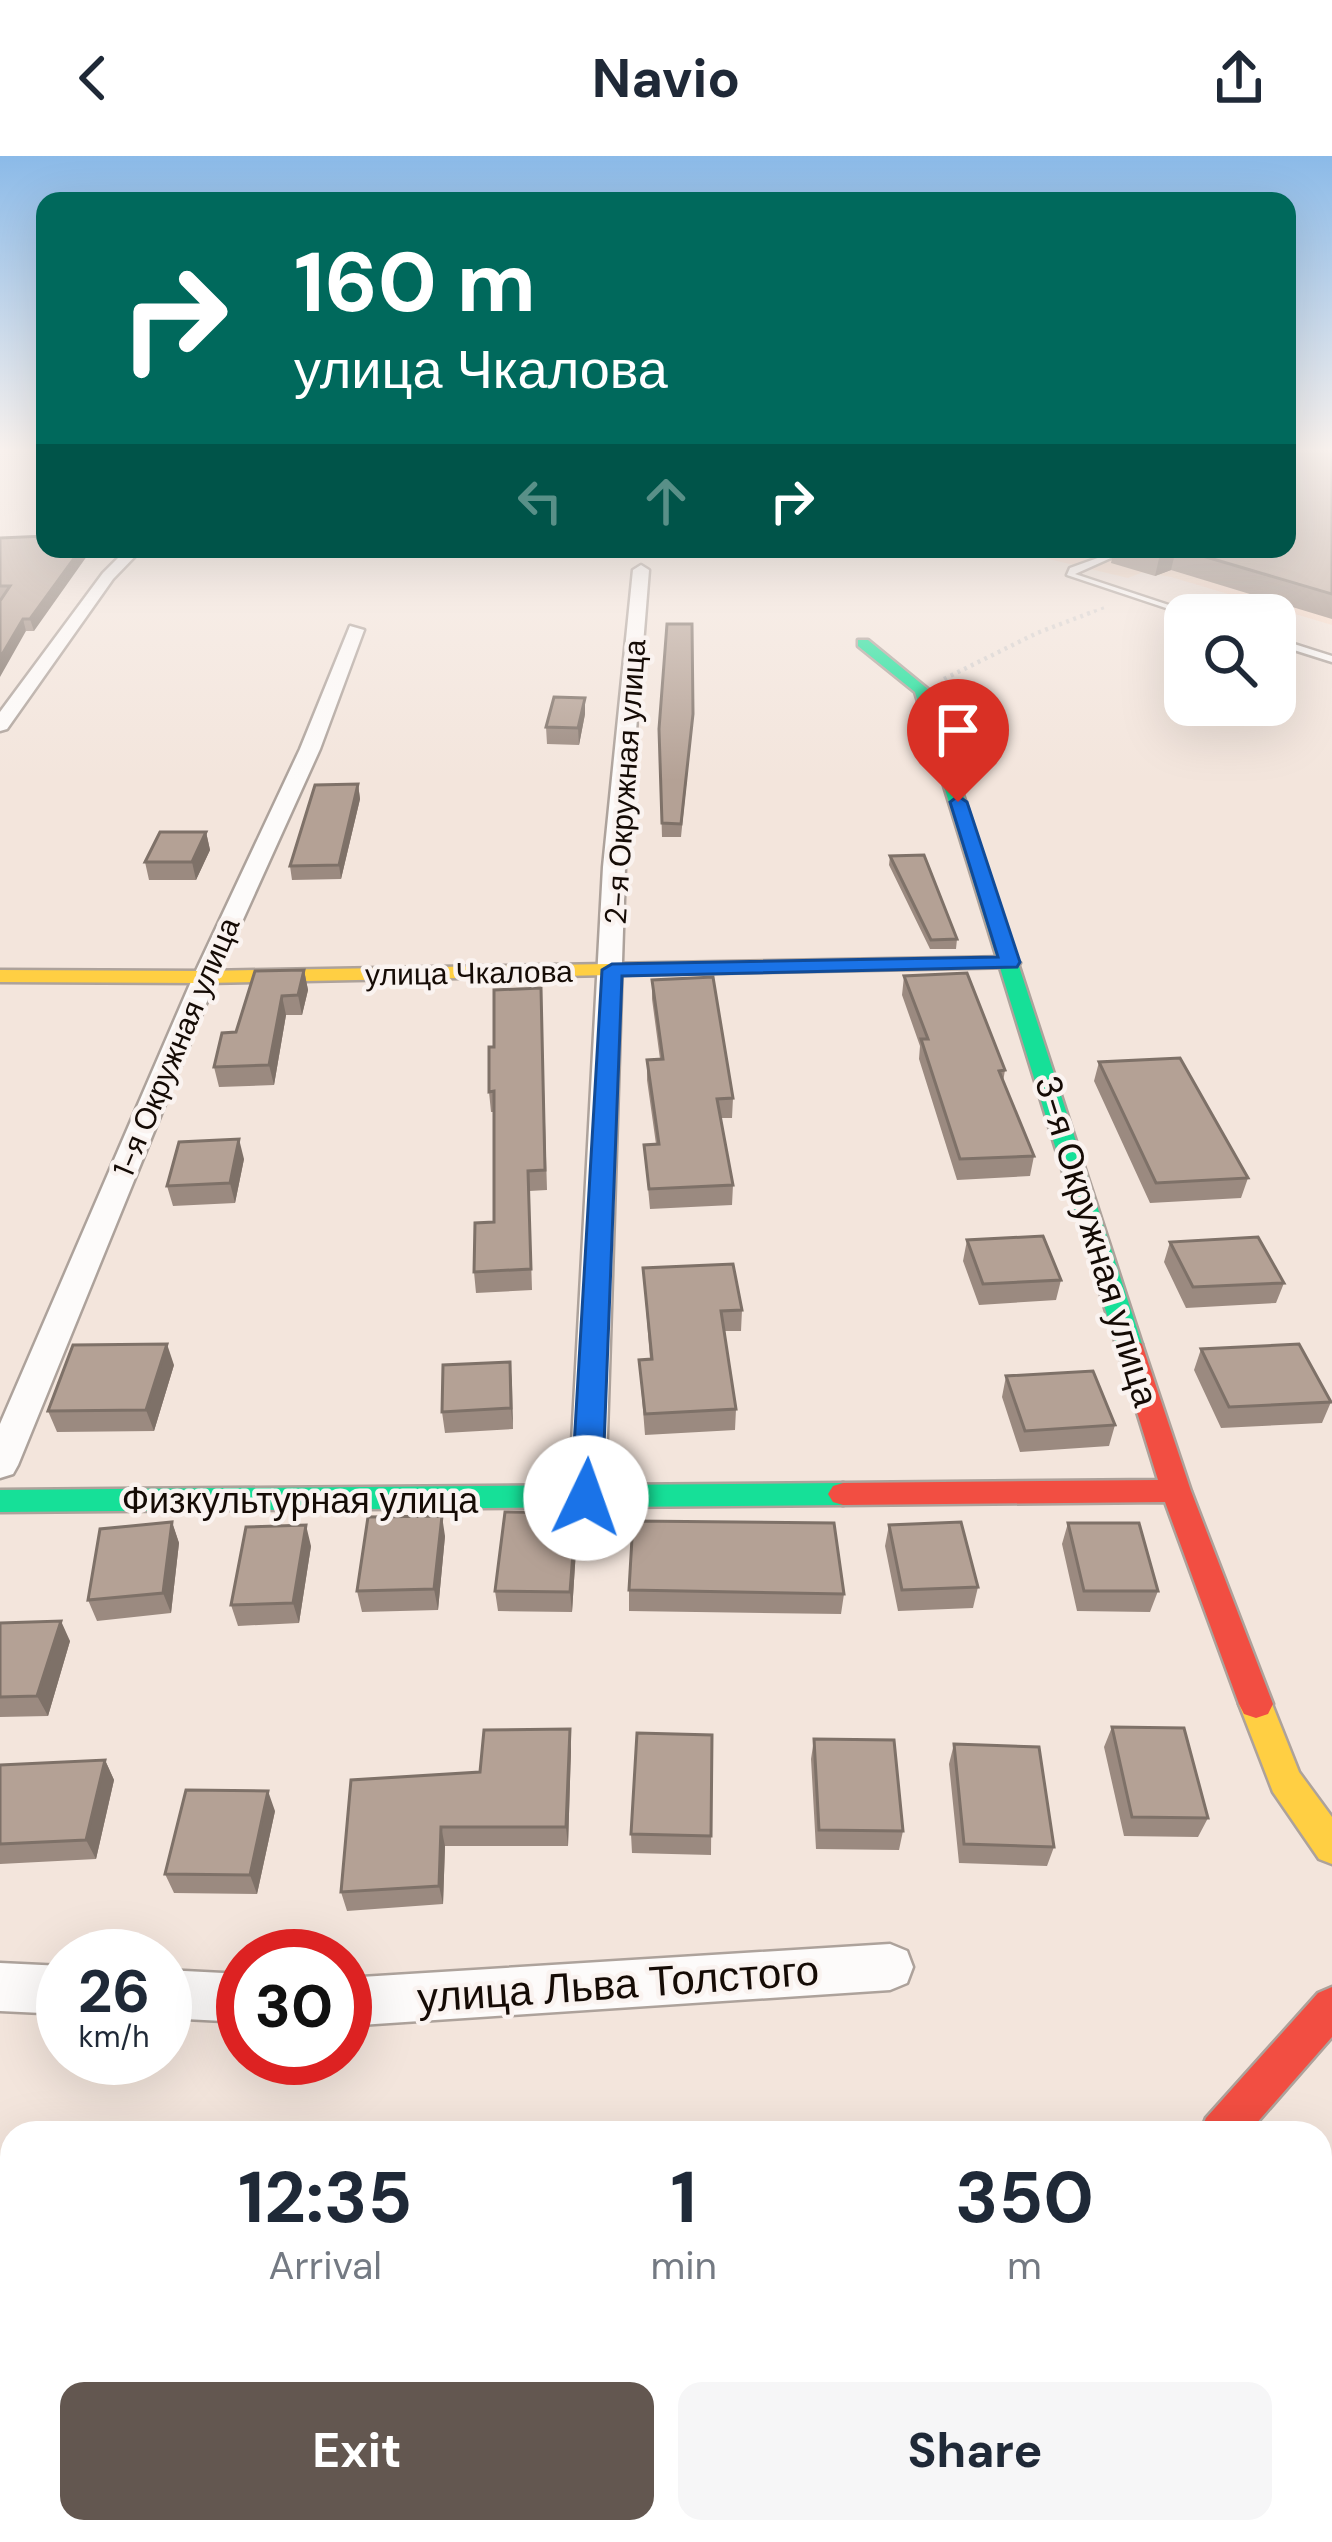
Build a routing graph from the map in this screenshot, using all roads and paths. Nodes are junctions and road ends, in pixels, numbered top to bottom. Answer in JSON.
{"nodes":[{"id":1,"x":126,"y":558,"type":"edge"},
{"id":2,"x":1105,"y":558,"type":"edge"},
{"id":3,"x":641,"y":569,"type":"dead end"},
{"id":4,"x":1136,"y":596,"type":"junction"},
{"id":5,"x":1164,"y":605,"type":"edge"},
{"id":6,"x":356,"y":630,"type":"dead end"},
{"id":7,"x":863,"y":643,"type":"dead end"},
{"id":8,"x":1296,"y":648,"type":"edge"},
{"id":9,"x":1332,"y":659,"type":"edge"},
{"id":10,"x":922,"y":690,"type":"junction"},
{"id":11,"x":0,"y":725,"type":"edge"},
{"id":12,"x":1010,"y":962,"type":"junction"},
{"id":13,"x":612,"y":970,"type":"junction"},
{"id":14,"x":0,"y":976,"type":"edge"},
{"id":15,"x":205,"y":977,"type":"junction"},
{"id":16,"x":0,"y":1465,"type":"edge"},
{"id":17,"x":1176,"y":1491,"type":"junction"},
{"id":18,"x":586,"y":1498,"type":"junction"},
{"id":19,"x":0,"y":1501,"type":"edge"},
{"id":20,"x":1332,"y":1847,"type":"edge"},
{"id":21,"x":890,"y":1967,"type":"dead end"},
{"id":22,"x":0,"y":1987,"type":"edge"},
{"id":23,"x":36,"y":1989,"type":"edge"},
{"id":24,"x":372,"y":2000,"type":"edge"},
{"id":25,"x":1332,"y":2007,"type":"edge"},
{"id":26,"x":1232,"y":2121,"type":"edge"}],
"edges":[{"from":1,"to":11,"type":"street"},
{"from":2,"to":4,"type":"lane"},
{"from":3,"to":13,"type":"street","name":"2-я Окружная улица"},
{"from":4,"to":5,"type":"lane"},
{"from":4,"to":10,"type":"path"},
{"from":6,"to":15,"type":"street","name":"1-я Окружная улица"},
{"from":7,"to":10,"type":"main road"},
{"from":8,"to":9,"type":"lane"},
{"from":10,"to":12,"type":"main road","name":"3-я Окружная улица"},
{"from":12,"to":13,"type":"main road","name":"улица Чкалова"},
{"from":12,"to":17,"type":"main road","name":"3-я Окружная улица"},
{"from":13,"to":15,"type":"main road","name":"улица Чкалова"},
{"from":13,"to":18,"type":"street","name":"2-я Окружная улица"},
{"from":14,"to":15,"type":"main road","name":"улица Чкалова"},
{"from":15,"to":16,"type":"street","name":"1-я Окружная улица"},
{"from":17,"to":18,"type":"main road","name":"Физкультурная улица"},
{"from":17,"to":20,"type":"main road","name":"3-я Окружная улица"},
{"from":18,"to":19,"type":"main road","name":"Физкультурная улица"},
{"from":21,"to":24,"type":"street","name":"улица Льва Толстого"},
{"from":22,"to":23,"type":"street"},
{"from":25,"to":26,"type":"main road"}]}
